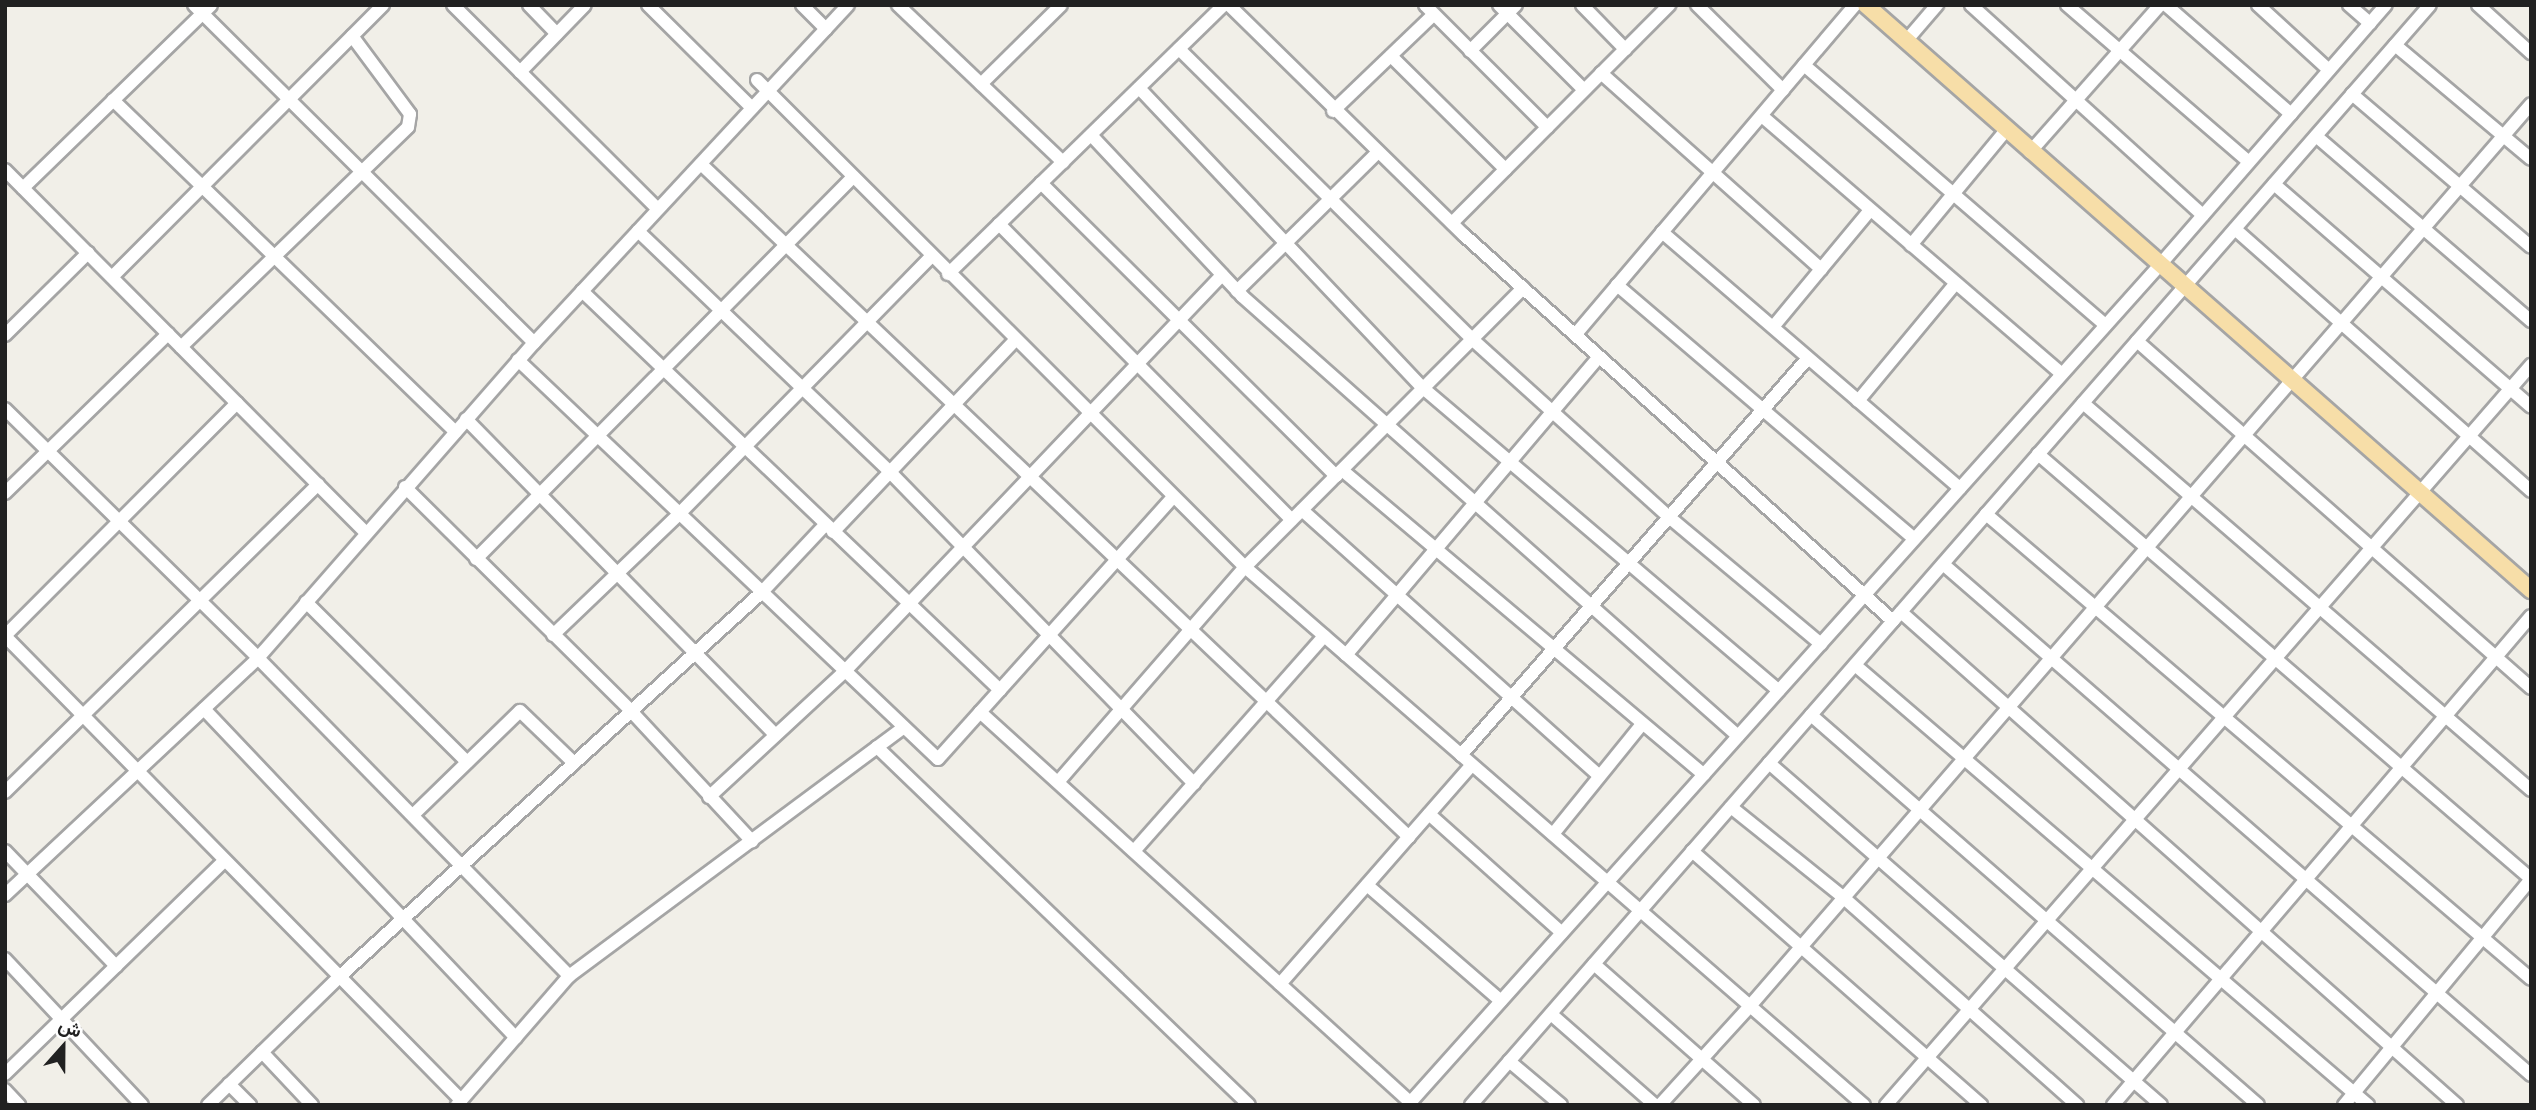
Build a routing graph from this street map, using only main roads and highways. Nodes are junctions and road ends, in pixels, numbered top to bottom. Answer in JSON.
{"nodes":[{"id":1,"x":1866,"y":5,"type":"edge"},
{"id":2,"x":2531,"y":590,"type":"edge"}],
"edges":[{"from":1,"to":2,"type":"main road"}]}
